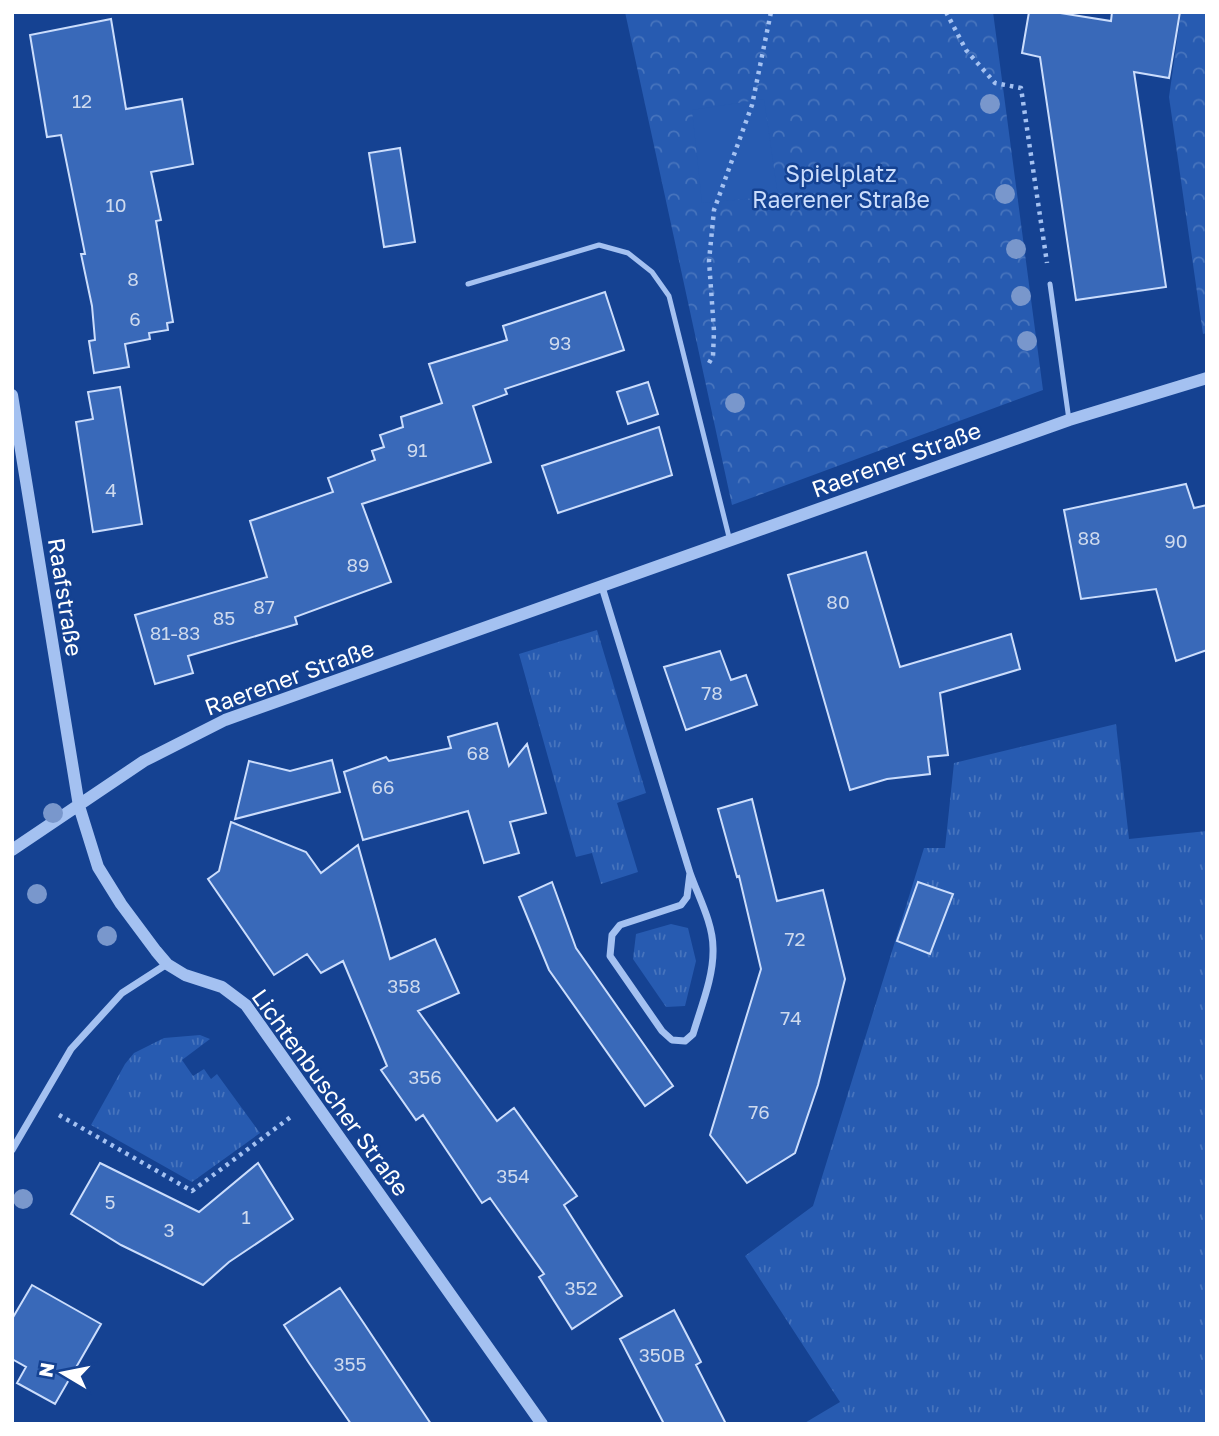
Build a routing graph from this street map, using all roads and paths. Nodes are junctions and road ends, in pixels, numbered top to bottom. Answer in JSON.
{"nodes":[{"id":1,"x":771,"y":12,"type":"edge"},
{"id":2,"x":946,"y":12,"type":"edge"},
{"id":3,"x":468,"y":284,"type":"dead end"},
{"id":4,"x":1050,"y":284,"type":"joint"},
{"id":5,"x":690,"y":377,"type":"junction"},
{"id":6,"x":1207,"y":378,"type":"edge"},
{"id":7,"x":12,"y":395,"type":"edge"},
{"id":8,"x":1069,"y":420,"type":"junction"},
{"id":9,"x":730,"y":541,"type":"junction"},
{"id":10,"x":602,"y":587,"type":"junction"},
{"id":11,"x":79,"y":806,"type":"junction"},
{"id":12,"x":12,"y":850,"type":"edge"},
{"id":13,"x":690,"y":873,"type":"junction"},
{"id":14,"x":167,"y":964,"type":"junction"},
{"id":15,"x":314,"y":1100,"type":"junction"},
{"id":16,"x":40,"y":1104,"type":"junction"},
{"id":17,"x":12,"y":1150,"type":"edge"},
{"id":18,"x":542,"y":1424,"type":"edge"}],
"edges":[{"from":1,"to":5,"type":"path"},
{"from":2,"to":4,"type":"path"},
{"from":3,"to":5,"type":"lane"},
{"from":4,"to":8,"type":"lane"},
{"from":5,"to":9,"type":"lane"},
{"from":6,"to":8,"type":"street","name":"Raerener Straße"},
{"from":7,"to":11,"type":"street","name":"Raafstraße"},
{"from":8,"to":9,"type":"street","name":"Raerener Straße"},
{"from":9,"to":10,"type":"street","name":"Raerener Straße"},
{"from":10,"to":11,"type":"street","name":"Raerener Straße"},
{"from":10,"to":13,"type":"street"},
{"from":11,"to":12,"type":"street","name":"Raerener Straße"},
{"from":11,"to":14,"type":"street","name":"Lichtenbuscher Straße"},
{"from":13,"to":13,"type":"street"},
{"from":14,"to":15,"type":"street","name":"Lichtenbuscher Straße"},
{"from":14,"to":16,"type":"street"},
{"from":15,"to":16,"type":"path"},
{"from":15,"to":18,"type":"street","name":"Lichtenbuscher Straße"},
{"from":16,"to":17,"type":"street"}]}
